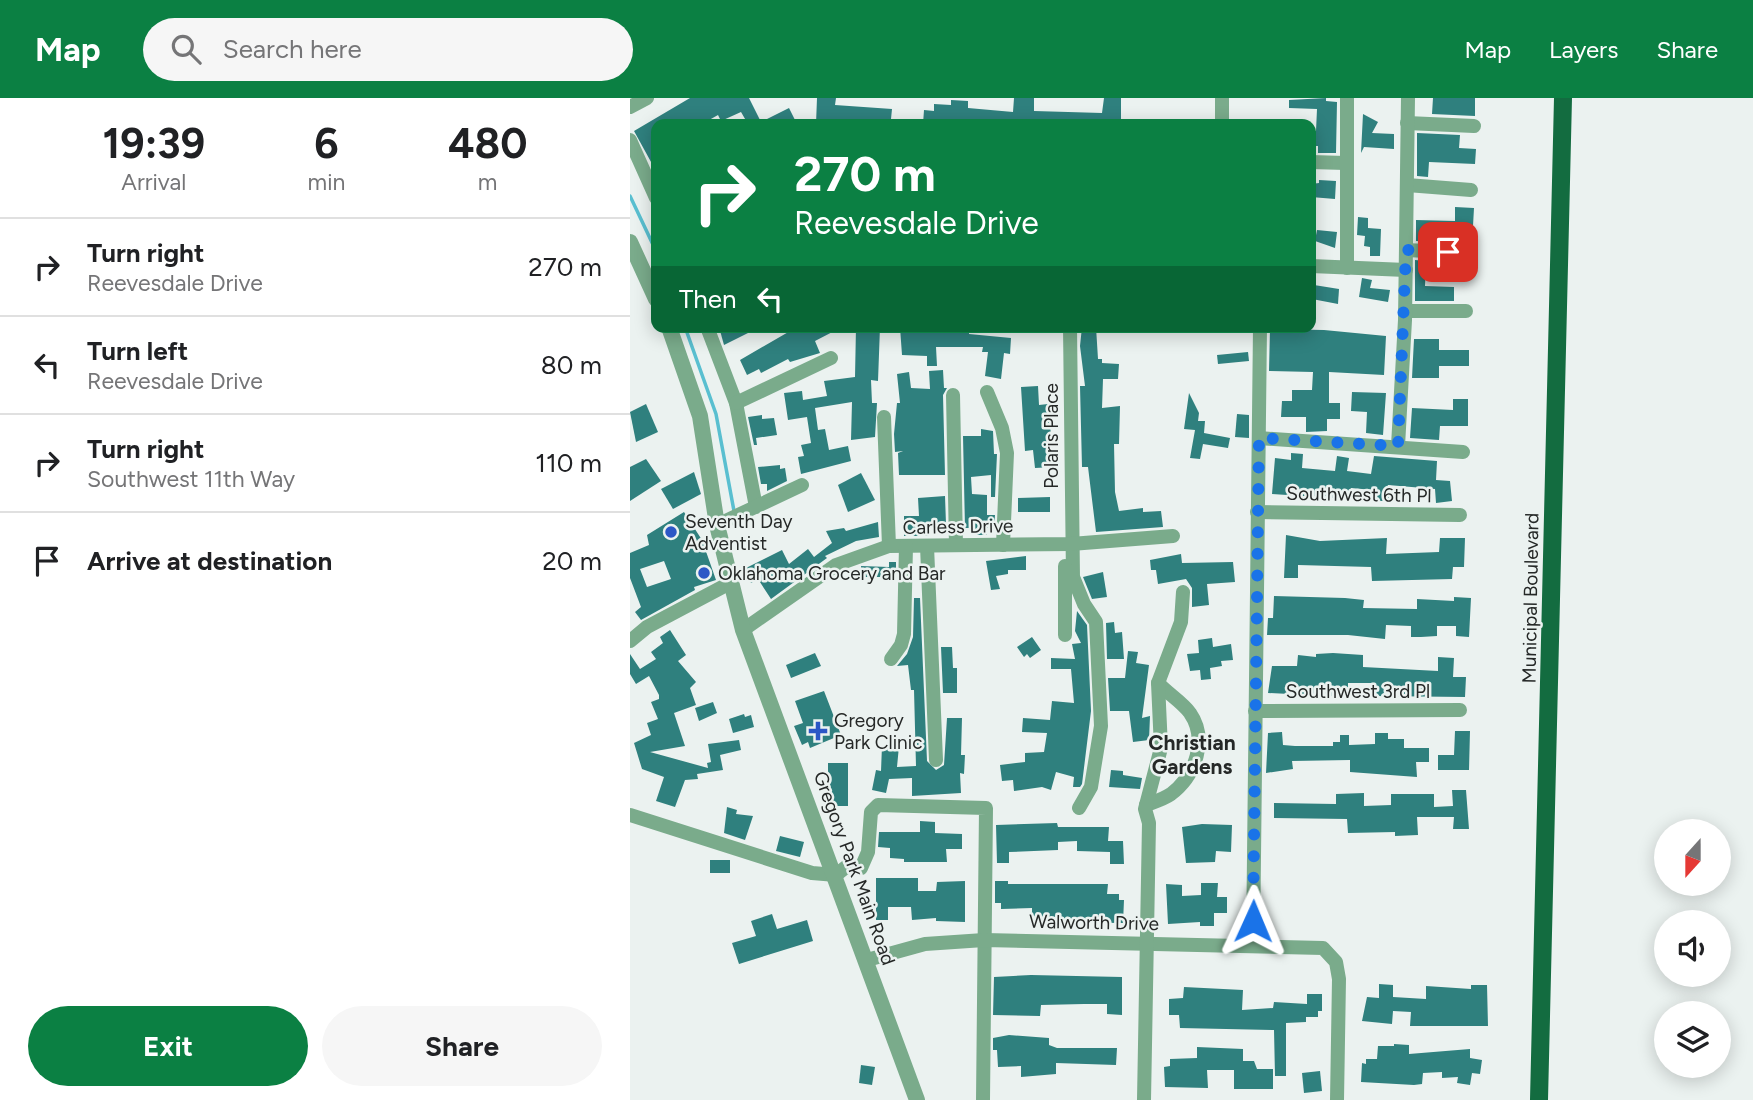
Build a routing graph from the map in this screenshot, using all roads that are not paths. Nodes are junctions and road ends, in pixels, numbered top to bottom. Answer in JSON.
{"nodes":[{"id":1,"x":647,"y":98,"type":"edge"},
{"id":2,"x":1222,"y":98,"type":"edge"},
{"id":3,"x":1347,"y":98,"type":"edge"},
{"id":4,"x":1408,"y":98,"type":"edge"},
{"id":5,"x":1563,"y":98,"type":"edge"},
{"id":6,"x":630,"y":107,"type":"edge"},
{"id":7,"x":1222,"y":119,"type":"edge"},
{"id":8,"x":1407,"y":123,"type":"junction"},
{"id":9,"x":1474,"y":126,"type":"dead end"},
{"id":10,"x":630,"y":140,"type":"edge"},
{"id":11,"x":1316,"y":162,"type":"edge"},
{"id":12,"x":1345,"y":163,"type":"junction"},
{"id":13,"x":1407,"y":185,"type":"junction"},
{"id":14,"x":651,"y":187,"type":"edge"},
{"id":15,"x":1471,"y":190,"type":"dead end"},
{"id":16,"x":630,"y":242,"type":"edge"},
{"id":17,"x":1406,"y":250,"type":"junction"},
{"id":18,"x":1469,"y":253,"type":"dead end"},
{"id":19,"x":1316,"y":266,"type":"edge"},
{"id":20,"x":1347,"y":268,"type":"junction"},
{"id":21,"x":1406,"y":270,"type":"junction"},
{"id":22,"x":651,"y":288,"type":"edge"},
{"id":23,"x":1405,"y":312,"type":"junction"},
{"id":24,"x":1466,"y":312,"type":"dead end"},
{"id":25,"x":671,"y":333,"type":"edge"},
{"id":26,"x":709,"y":333,"type":"edge"},
{"id":27,"x":1070,"y":333,"type":"edge"},
{"id":28,"x":1260,"y":333,"type":"edge"},
{"id":29,"x":831,"y":358,"type":"dead end"},
{"id":30,"x":987,"y":392,"type":"dead end"},
{"id":31,"x":953,"y":395,"type":"dead end"},
{"id":32,"x":736,"y":403,"type":"junction"},
{"id":33,"x":884,"y":417,"type":"dead end"},
{"id":34,"x":1259,"y":438,"type":"junction"},
{"id":35,"x":1398,"y":446,"type":"junction"},
{"id":36,"x":1463,"y":452,"type":"dead end"},
{"id":37,"x":802,"y":485,"type":"dead end"},
{"id":38,"x":756,"y":507,"type":"junction"},
{"id":39,"x":1257,"y":512,"type":"junction"},
{"id":40,"x":1460,"y":515,"type":"dead end"},
{"id":41,"x":720,"y":524,"type":"junction"},
{"id":42,"x":1173,"y":536,"type":"dead end"},
{"id":43,"x":1068,"y":544,"type":"junction"},
{"id":44,"x":956,"y":545,"type":"junction"},
{"id":45,"x":1003,"y":545,"type":"junction"},
{"id":46,"x":889,"y":546,"type":"junction"},
{"id":47,"x":906,"y":546,"type":"junction"},
{"id":48,"x":927,"y":546,"type":"junction"},
{"id":49,"x":730,"y":583,"type":"junction"},
{"id":50,"x":1183,"y":592,"type":"dead end"},
{"id":51,"x":743,"y":630,"type":"junction"},
{"id":52,"x":1065,"y":635,"type":"dead end"},
{"id":53,"x":630,"y":641,"type":"edge"},
{"id":54,"x":891,"y":659,"type":"dead end"},
{"id":55,"x":1158,"y":683,"type":"junction"},
{"id":56,"x":1460,"y":710,"type":"dead end"},
{"id":57,"x":1255,"y":711,"type":"junction"},
{"id":58,"x":936,"y":761,"type":"dead end"},
{"id":59,"x":1146,"y":805,"type":"junction"},
{"id":60,"x":1079,"y":808,"type":"dead end"},
{"id":61,"x":630,"y":815,"type":"edge"},
{"id":62,"x":836,"y":875,"type":"junction"},
{"id":63,"x":984,"y":940,"type":"junction"},
{"id":64,"x":1145,"y":942,"type":"junction"},
{"id":65,"x":1253,"y":944,"type":"junction"},
{"id":66,"x":867,"y":960,"type":"junction"},
{"id":67,"x":917,"y":1100,"type":"edge"},
{"id":68,"x":983,"y":1100,"type":"edge"},
{"id":69,"x":1144,"y":1100,"type":"edge"},
{"id":70,"x":1337,"y":1100,"type":"edge"},
{"id":71,"x":1539,"y":1100,"type":"edge"}],
"edges":[{"from":1,"to":6,"type":"street"},
{"from":2,"to":7,"type":"street"},
{"from":3,"to":12,"type":"street"},
{"from":4,"to":8,"type":"street"},
{"from":5,"to":71,"type":"main road","name":"Municipal Boulevard"},
{"from":8,"to":9,"type":"street"},
{"from":8,"to":13,"type":"street"},
{"from":10,"to":14,"type":"street"},
{"from":11,"to":12,"type":"street"},
{"from":12,"to":20,"type":"street"},
{"from":13,"to":15,"type":"street"},
{"from":13,"to":17,"type":"street"},
{"from":16,"to":22,"type":"street"},
{"from":17,"to":18,"type":"street"},
{"from":17,"to":21,"type":"street"},
{"from":19,"to":20,"type":"street"},
{"from":20,"to":21,"type":"street"},
{"from":21,"to":23,"type":"street"},
{"from":23,"to":24,"type":"street"},
{"from":23,"to":35,"type":"street"},
{"from":25,"to":41,"type":"street","name":"Gregory Park Main Road"},
{"from":26,"to":32,"type":"street"},
{"from":27,"to":43,"type":"street","name":"Polaris Place"},
{"from":28,"to":34,"type":"street"},
{"from":29,"to":32,"type":"street"},
{"from":30,"to":45,"type":"street"},
{"from":31,"to":44,"type":"street"},
{"from":32,"to":38,"type":"street"},
{"from":33,"to":46,"type":"street"},
{"from":34,"to":35,"type":"street"},
{"from":34,"to":39,"type":"street"},
{"from":35,"to":36,"type":"street"},
{"from":37,"to":38,"type":"street"},
{"from":38,"to":41,"type":"street"},
{"from":39,"to":40,"type":"street","name":"Southwest 6th Pl"},
{"from":39,"to":57,"type":"street"},
{"from":41,"to":49,"type":"street","name":"Gregory Park Main Road"},
{"from":42,"to":43,"type":"street","name":"Carless Drive"},
{"from":43,"to":45,"type":"street","name":"Carless Drive"},
{"from":43,"to":52,"type":"street"},
{"from":43,"to":60,"type":"street"},
{"from":44,"to":45,"type":"street","name":"Carless Drive"},
{"from":44,"to":48,"type":"street","name":"Carless Drive"},
{"from":46,"to":47,"type":"street","name":"Carless Drive"},
{"from":46,"to":51,"type":"street","name":"Carless Drive"},
{"from":47,"to":48,"type":"street","name":"Carless Drive"},
{"from":47,"to":54,"type":"street"},
{"from":48,"to":58,"type":"street"},
{"from":49,"to":51,"type":"street","name":"Gregory Park Main Road"},
{"from":49,"to":53,"type":"street"},
{"from":50,"to":55,"type":"street"},
{"from":51,"to":62,"type":"street","name":"Gregory Park Main Road"},
{"from":55,"to":59,"type":"street"},
{"from":55,"to":59,"type":"street"},
{"from":56,"to":57,"type":"street","name":"Southwest 3rd Pl"},
{"from":57,"to":65,"type":"street"},
{"from":59,"to":64,"type":"street"},
{"from":61,"to":62,"type":"street"},
{"from":62,"to":63,"type":"street"},
{"from":62,"to":66,"type":"street","name":"Gregory Park Main Road"},
{"from":63,"to":64,"type":"street","name":"Walworth Drive"},
{"from":63,"to":66,"type":"street","name":"Walworth Drive"},
{"from":63,"to":68,"type":"street"},
{"from":64,"to":65,"type":"street","name":"Walworth Drive"},
{"from":64,"to":69,"type":"street"},
{"from":65,"to":70,"type":"street","name":"Walworth Drive"},
{"from":66,"to":67,"type":"street","name":"Gregory Park Main Road"}]}
